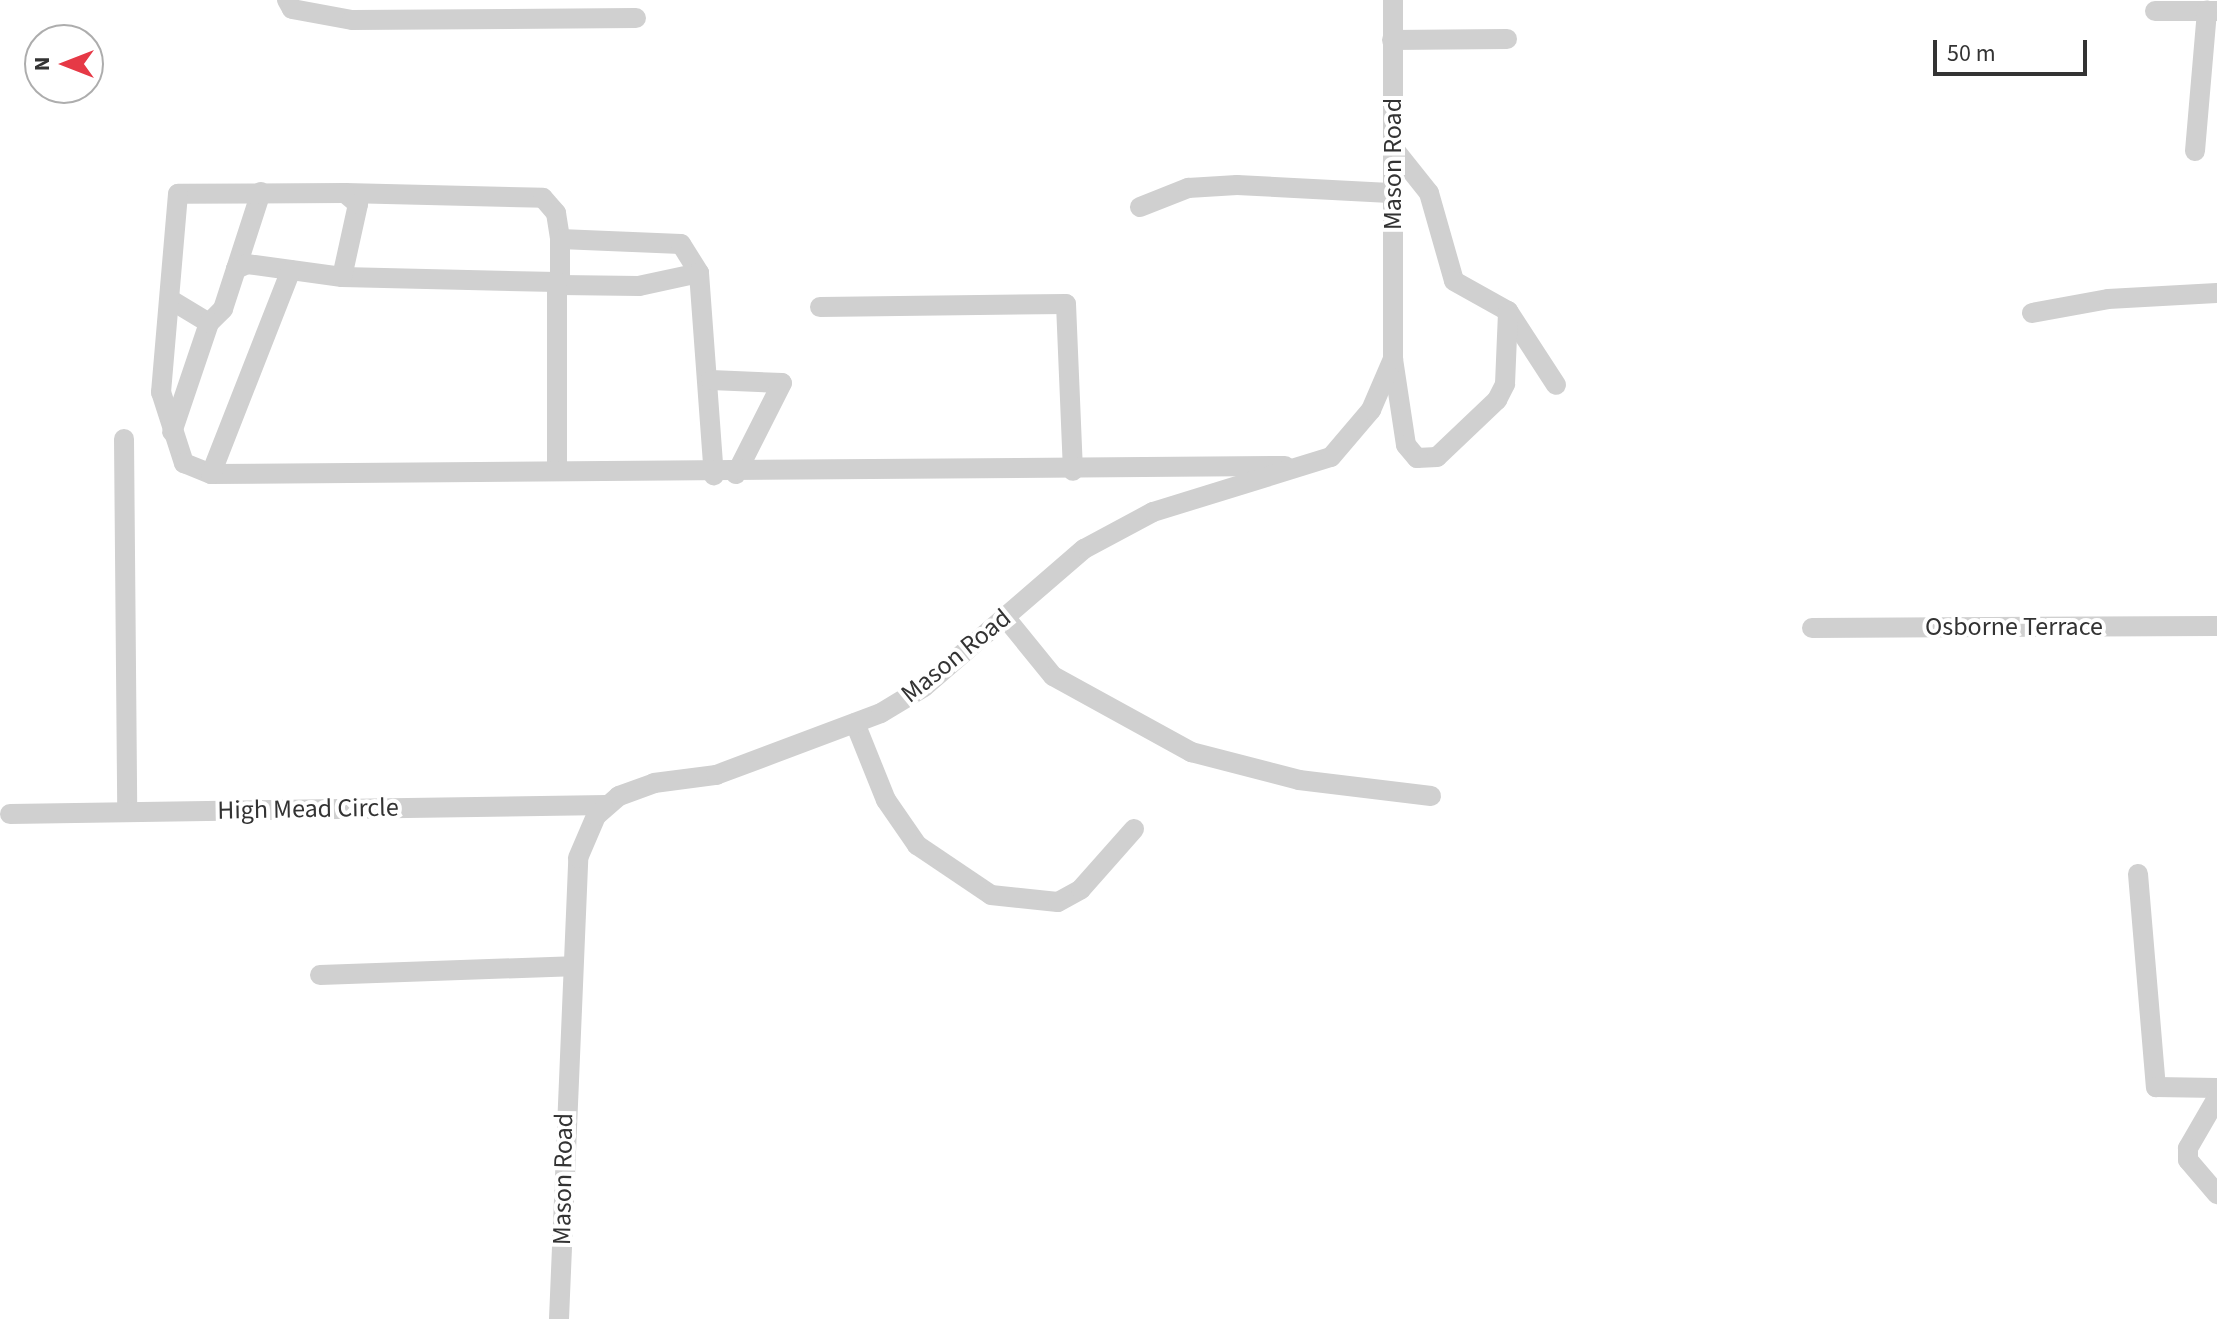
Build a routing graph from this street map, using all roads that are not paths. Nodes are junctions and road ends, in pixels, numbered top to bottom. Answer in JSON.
{"nodes":[{"id":1,"x":287,"y":0,"type":"edge"},
{"id":2,"x":1393,"y":0,"type":"edge"},
{"id":3,"x":515,"y":9,"type":"edge"},
{"id":4,"x":2155,"y":11,"type":"dead end"},
{"id":5,"x":2212,"y":11,"type":"edge"},
{"id":6,"x":636,"y":18,"type":"dead end"},
{"id":7,"x":1507,"y":39,"type":"dead end"},
{"id":8,"x":1392,"y":40,"type":"junction"},
{"id":9,"x":1394,"y":149,"type":"junction"},
{"id":10,"x":2195,"y":151,"type":"dead end"},
{"id":11,"x":261,"y":192,"type":"junction"},
{"id":12,"x":345,"y":193,"type":"junction"},
{"id":13,"x":1390,"y":193,"type":"junction"},
{"id":14,"x":1140,"y":207,"type":"dead end"},
{"id":15,"x":560,"y":239,"type":"junction"},
{"id":16,"x":236,"y":269,"type":"junction"},
{"id":17,"x":291,"y":270,"type":"junction"},
{"id":18,"x":699,"y":273,"type":"junction"},
{"id":19,"x":342,"y":277,"type":"junction"},
{"id":20,"x":560,"y":285,"type":"junction"},
{"id":21,"x":2217,"y":293,"type":"edge"},
{"id":22,"x":171,"y":300,"type":"junction"},
{"id":23,"x":820,"y":307,"type":"dead end"},
{"id":24,"x":1508,"y":311,"type":"junction"},
{"id":25,"x":2032,"y":313,"type":"dead end"},
{"id":26,"x":209,"y":323,"type":"junction"},
{"id":27,"x":1393,"y":359,"type":"junction"},
{"id":28,"x":711,"y":380,"type":"junction"},
{"id":29,"x":1556,"y":385,"type":"dead end"},
{"id":30,"x":172,"y":432,"type":"junction"},
{"id":31,"x":124,"y":439,"type":"dead end"},
{"id":32,"x":1285,"y":466,"type":"junction"},
{"id":33,"x":557,"y":470,"type":"junction"},
{"id":34,"x":1073,"y":471,"type":"junction"},
{"id":35,"x":211,"y":474,"type":"junction"},
{"id":36,"x":736,"y":474,"type":"junction"},
{"id":37,"x":714,"y":475,"type":"junction"},
{"id":38,"x":1005,"y":617,"type":"junction"},
{"id":39,"x":2217,"y":626,"type":"edge"},
{"id":40,"x":1812,"y":628,"type":"dead end"},
{"id":41,"x":855,"y":723,"type":"junction"},
{"id":42,"x":1431,"y":796,"type":"dead end"},
{"id":43,"x":607,"y":805,"type":"junction"},
{"id":44,"x":127,"y":812,"type":"junction"},
{"id":45,"x":10,"y":814,"type":"dead end"},
{"id":46,"x":1134,"y":829,"type":"dead end"},
{"id":47,"x":2138,"y":874,"type":"dead end"},
{"id":48,"x":572,"y":966,"type":"junction"},
{"id":49,"x":320,"y":975,"type":"dead end"},
{"id":50,"x":2217,"y":1088,"type":"edge"},
{"id":51,"x":2217,"y":1098,"type":"edge"},
{"id":52,"x":2217,"y":1194,"type":"edge"},
{"id":53,"x":559,"y":1319,"type":"edge"}],
"edges":[{"from":1,"to":3,"type":"street"},
{"from":2,"to":8,"type":"street","name":"Mason Road"},
{"from":3,"to":6,"type":"street"},
{"from":4,"to":5,"type":"street"},
{"from":5,"to":10,"type":"street"},
{"from":7,"to":8,"type":"street"},
{"from":8,"to":9,"type":"street","name":"Mason Road"},
{"from":9,"to":13,"type":"street","name":"Mason Road"},
{"from":9,"to":24,"type":"street"},
{"from":11,"to":12,"type":"street"},
{"from":11,"to":16,"type":"street"},
{"from":11,"to":22,"type":"street"},
{"from":12,"to":15,"type":"street"},
{"from":12,"to":19,"type":"street"},
{"from":13,"to":14,"type":"street"},
{"from":13,"to":27,"type":"street","name":"Mason Road"},
{"from":15,"to":18,"type":"street"},
{"from":15,"to":20,"type":"street"},
{"from":16,"to":17,"type":"street"},
{"from":16,"to":26,"type":"street"},
{"from":17,"to":19,"type":"street"},
{"from":17,"to":35,"type":"street"},
{"from":18,"to":20,"type":"street"},
{"from":18,"to":28,"type":"street"},
{"from":19,"to":20,"type":"street"},
{"from":20,"to":33,"type":"street"},
{"from":21,"to":25,"type":"street"},
{"from":22,"to":26,"type":"street"},
{"from":22,"to":30,"type":"street"},
{"from":23,"to":34,"type":"street"},
{"from":24,"to":27,"type":"street"},
{"from":24,"to":29,"type":"street"},
{"from":26,"to":30,"type":"street"},
{"from":27,"to":32,"type":"street","name":"Mason Road"},
{"from":28,"to":36,"type":"street"},
{"from":28,"to":37,"type":"street"},
{"from":30,"to":35,"type":"street"},
{"from":31,"to":44,"type":"street"},
{"from":32,"to":34,"type":"street"},
{"from":32,"to":38,"type":"street","name":"Mason Road"},
{"from":33,"to":35,"type":"street"},
{"from":33,"to":37,"type":"street"},
{"from":34,"to":36,"type":"street"},
{"from":36,"to":37,"type":"street"},
{"from":38,"to":41,"type":"street","name":"Mason Road"},
{"from":38,"to":42,"type":"street"},
{"from":39,"to":40,"type":"street","name":"Osborne Terrace"},
{"from":41,"to":43,"type":"street","name":"Mason Road"},
{"from":41,"to":46,"type":"street"},
{"from":43,"to":44,"type":"street","name":"High Mead Circle"},
{"from":43,"to":48,"type":"street","name":"Mason Road"},
{"from":44,"to":45,"type":"street","name":"High Mead Circle"},
{"from":47,"to":50,"type":"street"},
{"from":48,"to":49,"type":"street"},
{"from":48,"to":53,"type":"street","name":"Mason Road"},
{"from":51,"to":52,"type":"street"}]}
